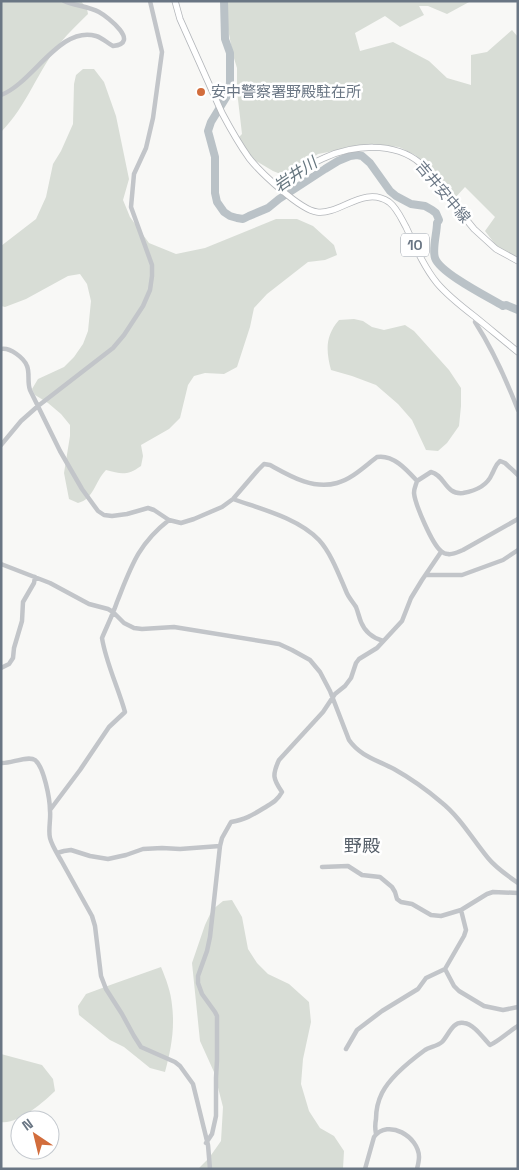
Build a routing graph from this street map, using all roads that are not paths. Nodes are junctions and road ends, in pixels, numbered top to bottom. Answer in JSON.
{"nodes":[{"id":1,"x":64,"y":1,"type":"edge"},
{"id":2,"x":150,"y":1,"type":"edge"},
{"id":3,"x":175,"y":1,"type":"edge"},
{"id":4,"x":1,"y":95,"type":"edge"},
{"id":5,"x":279,"y":188,"type":"junction"},
{"id":6,"x":518,"y":261,"type":"edge"},
{"id":7,"x":477,"y":319,"type":"junction"},
{"id":8,"x":1,"y":349,"type":"edge"},
{"id":9,"x":518,"y":352,"type":"edge"},
{"id":10,"x":38,"y":406,"type":"junction"},
{"id":11,"x":518,"y":410,"type":"edge"},
{"id":12,"x":1,"y":445,"type":"edge"},
{"id":13,"x":518,"y":475,"type":"edge"},
{"id":14,"x":417,"y":481,"type":"junction"},
{"id":15,"x":233,"y":499,"type":"junction"},
{"id":16,"x":518,"y":519,"type":"edge"},
{"id":17,"x":169,"y":520,"type":"junction"},
{"id":18,"x":518,"y":550,"type":"edge"},
{"id":19,"x":441,"y":552,"type":"junction"},
{"id":20,"x":1,"y":564,"type":"edge"},
{"id":21,"x":426,"y":575,"type":"junction"},
{"id":22,"x":36,"y":577,"type":"junction"},
{"id":23,"x":113,"y":612,"type":"junction"},
{"id":24,"x":384,"y":641,"type":"junction"},
{"id":25,"x":1,"y":668,"type":"edge"},
{"id":26,"x":332,"y":698,"type":"junction"},
{"id":27,"x":1,"y":763,"type":"edge"},
{"id":28,"x":50,"y":810,"type":"junction"},
{"id":29,"x":220,"y":846,"type":"junction"},
{"id":30,"x":57,"y":854,"type":"junction"},
{"id":31,"x":322,"y":867,"type":"dead end"},
{"id":32,"x":518,"y":883,"type":"edge"},
{"id":33,"x":518,"y":893,"type":"edge"},
{"id":34,"x":461,"y":910,"type":"junction"},
{"id":35,"x":445,"y":969,"type":"junction"},
{"id":36,"x":518,"y":1007,"type":"edge"},
{"id":37,"x":518,"y":1026,"type":"edge"},
{"id":38,"x":346,"y":1049,"type":"dead end"},
{"id":39,"x":376,"y":1134,"type":"junction"},
{"id":40,"x":206,"y":1142,"type":"junction"},
{"id":41,"x":210,"y":1169,"type":"edge"},
{"id":42,"x":365,"y":1169,"type":"edge"},
{"id":43,"x":417,"y":1169,"type":"edge"}],
"edges":[{"from":1,"to":4,"type":"street"},
{"from":2,"to":10,"type":"street"},
{"from":3,"to":5,"type":"main road","number":"10"},
{"from":5,"to":6,"type":"main road","name":"吉井安中線"},
{"from":5,"to":7,"type":"main road","number":"10"},
{"from":7,"to":9,"type":"main road","number":"10"},
{"from":7,"to":11,"type":"street"},
{"from":8,"to":10,"type":"street"},
{"from":10,"to":12,"type":"street"},
{"from":10,"to":17,"type":"street"},
{"from":13,"to":14,"type":"street"},
{"from":14,"to":15,"type":"street"},
{"from":14,"to":19,"type":"street"},
{"from":15,"to":17,"type":"street"},
{"from":15,"to":24,"type":"street"},
{"from":16,"to":19,"type":"street"},
{"from":17,"to":23,"type":"street"},
{"from":18,"to":21,"type":"street"},
{"from":19,"to":21,"type":"street"},
{"from":20,"to":22,"type":"street"},
{"from":21,"to":24,"type":"street"},
{"from":22,"to":23,"type":"street"},
{"from":22,"to":25,"type":"street"},
{"from":23,"to":26,"type":"street"},
{"from":23,"to":28,"type":"street"},
{"from":24,"to":26,"type":"street"},
{"from":26,"to":29,"type":"street"},
{"from":26,"to":32,"type":"street"},
{"from":27,"to":28,"type":"street"},
{"from":28,"to":30,"type":"street"},
{"from":29,"to":30,"type":"street"},
{"from":29,"to":40,"type":"street"},
{"from":30,"to":40,"type":"street"},
{"from":31,"to":34,"type":"street"},
{"from":33,"to":34,"type":"street"},
{"from":34,"to":35,"type":"street"},
{"from":35,"to":36,"type":"street"},
{"from":35,"to":38,"type":"street"},
{"from":37,"to":39,"type":"street"},
{"from":39,"to":42,"type":"street"},
{"from":39,"to":43,"type":"street"},
{"from":40,"to":41,"type":"street"}]}
